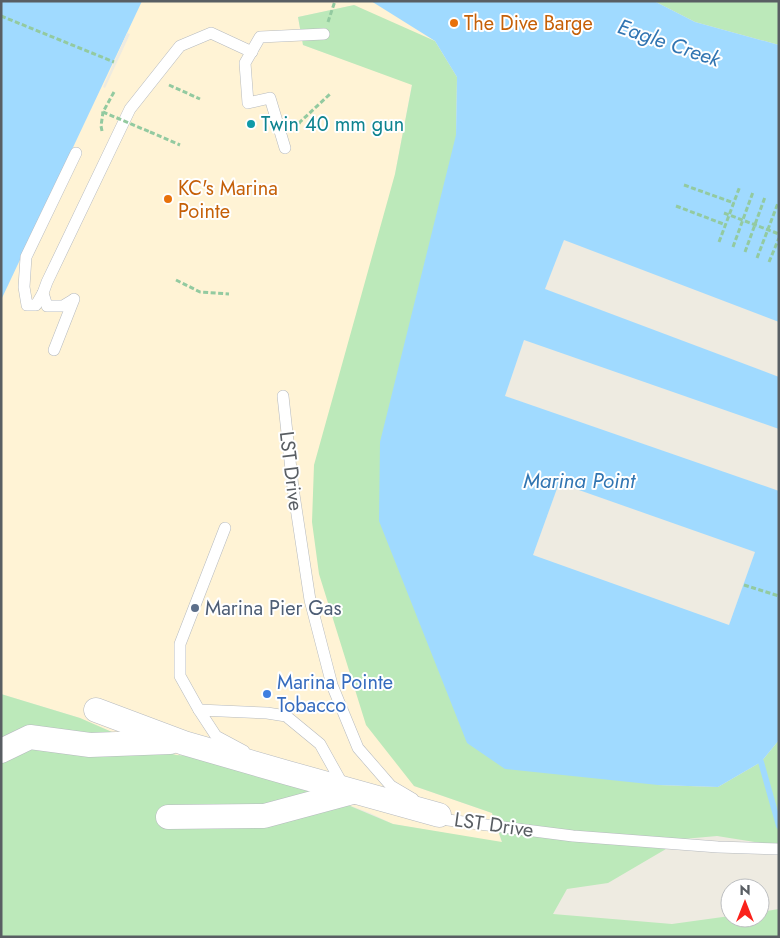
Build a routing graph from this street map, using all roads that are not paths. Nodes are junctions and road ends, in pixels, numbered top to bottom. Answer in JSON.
{"nodes":[{"id":1,"x":324,"y":34,"type":"dead end"},
{"id":2,"x":252,"y":52,"type":"junction"},
{"id":3,"x":285,"y":148,"type":"road end"},
{"id":4,"x":76,"y":153,"type":"dead end"},
{"id":5,"x":43,"y":293,"type":"junction"},
{"id":6,"x":54,"y":350,"type":"dead end"},
{"id":7,"x":283,"y":396,"type":"dead end"},
{"id":8,"x":225,"y":528,"type":"dead end"},
{"id":9,"x":96,"y":710,"type":"dead end"},
{"id":10,"x":199,"y":710,"type":"junction"},
{"id":11,"x":179,"y":741,"type":"junction"},
{"id":12,"x":1,"y":750,"type":"edge"},
{"id":13,"x":288,"y":774,"type":"junction"},
{"id":14,"x":350,"y":790,"type":"junction"},
{"id":15,"x":439,"y":814,"type":"junction"},
{"id":16,"x":168,"y":818,"type":"dead end"},
{"id":17,"x":779,"y":849,"type":"edge"}],
"edges":[{"from":1,"to":2,"type":"lane"},
{"from":2,"to":3,"type":"lane"},
{"from":2,"to":5,"type":"lane"},
{"from":4,"to":5,"type":"lane"},
{"from":5,"to":6,"type":"lane"},
{"from":7,"to":15,"type":"lane","name":"LST Drive"},
{"from":8,"to":10,"type":"lane"},
{"from":9,"to":11,"type":"street"},
{"from":10,"to":13,"type":"lane"},
{"from":10,"to":14,"type":"lane"},
{"from":11,"to":12,"type":"street"},
{"from":11,"to":13,"type":"street"},
{"from":13,"to":14,"type":"street"},
{"from":14,"to":15,"type":"street"},
{"from":14,"to":16,"type":"street"},
{"from":15,"to":17,"type":"lane","name":"LST Drive"}]}
